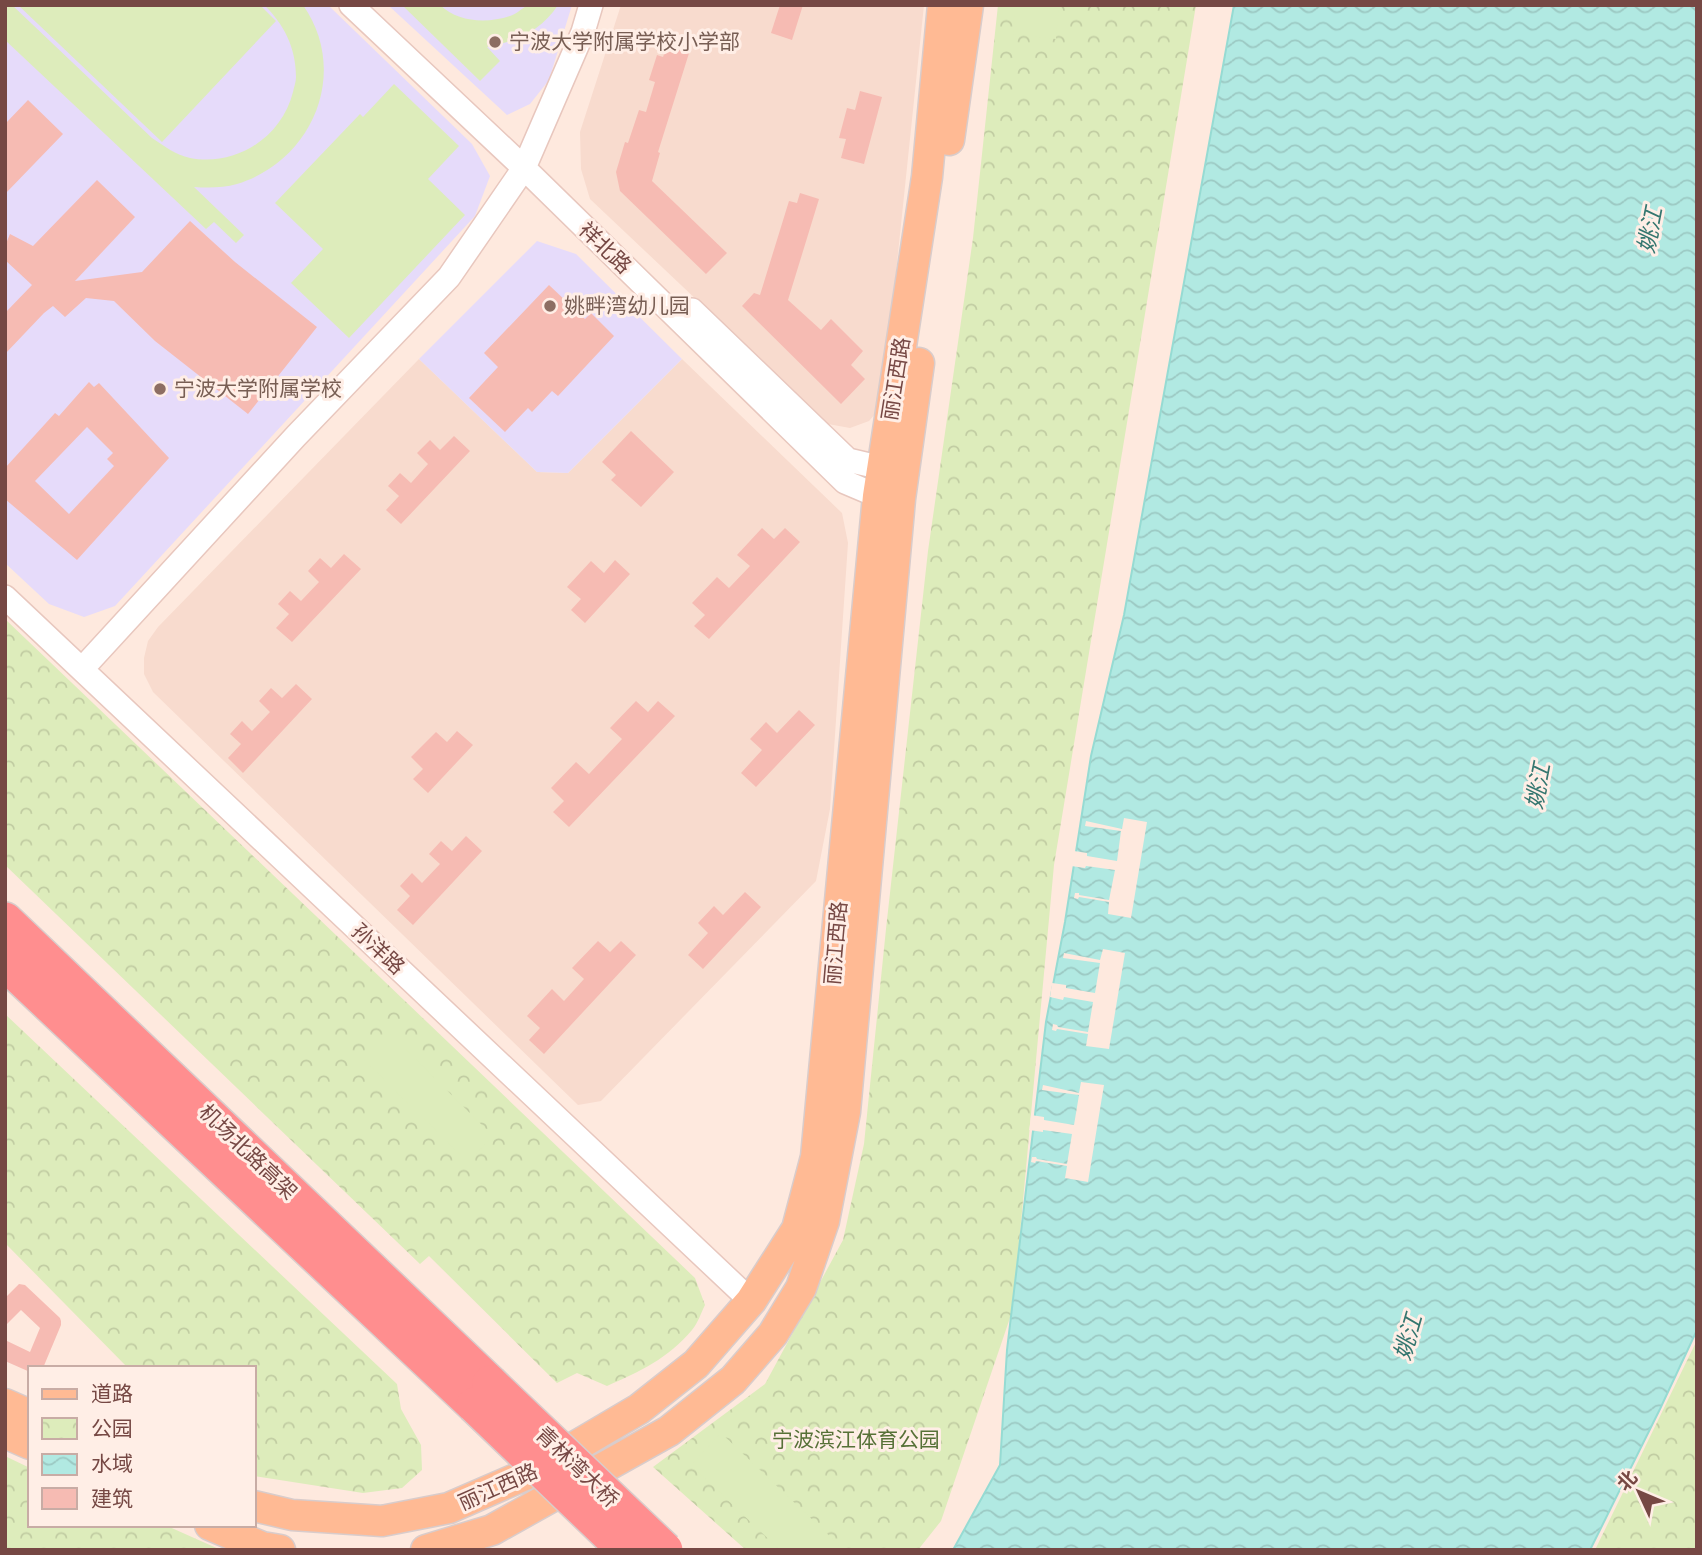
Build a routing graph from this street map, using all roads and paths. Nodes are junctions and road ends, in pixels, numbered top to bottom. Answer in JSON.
{"nodes":[{"id":1,"x":351,"y":5,"type":"edge"},
{"id":2,"x":368,"y":5,"type":"edge"},
{"id":3,"x":591,"y":5,"type":"edge"},
{"id":4,"x":943,"y":5,"type":"edge"},
{"id":5,"x":968,"y":5,"type":"edge"},
{"id":6,"x":527,"y":162,"type":"junction"},
{"id":7,"x":891,"y":484,"type":"junction"},
{"id":8,"x":5,"y":597,"type":"edge"},
{"id":9,"x":82,"y":669,"type":"junction"},
{"id":10,"x":5,"y":920,"type":"edge"},
{"id":11,"x":5,"y":963,"type":"edge"},
{"id":12,"x":751,"y":1301,"type":"junction"},
{"id":13,"x":482,"y":1394,"type":"junction"},
{"id":14,"x":5,"y":1404,"type":"edge"},
{"id":15,"x":28,"y":1414,"type":"edge"},
{"id":16,"x":5,"y":1433,"type":"edge"},
{"id":17,"x":28,"y":1443,"type":"edge"},
{"id":18,"x":256,"y":1506,"type":"edge"},
{"id":19,"x":215,"y":1527,"type":"edge"},
{"id":20,"x":280,"y":1550,"type":"edge"},
{"id":21,"x":426,"y":1550,"type":"edge"},
{"id":22,"x":625,"y":1550,"type":"edge"},
{"id":23,"x":665,"y":1550,"type":"edge"}],
"edges":[{"from":1,"to":6,"type":"street","name":"祥北路"},
{"from":2,"to":6,"type":"street","name":"祥北路"},
{"from":3,"to":6,"type":"street"},
{"from":4,"to":7,"type":"main road","name":"丽江西路"},
{"from":5,"to":7,"type":"main road","name":"丽江西路"},
{"from":6,"to":7,"type":"street","name":"祥北路"},
{"from":6,"to":9,"type":"street"},
{"from":7,"to":12,"type":"main road","name":"丽江西路"},
{"from":7,"to":21,"type":"main road","name":"丽江西路"},
{"from":8,"to":9,"type":"street","name":"孙洋路"},
{"from":9,"to":12,"type":"street","name":"孙洋路"},
{"from":10,"to":13,"type":"highway","name":"机场北路高架"},
{"from":11,"to":13,"type":"highway","name":"机场北路高架"},
{"from":12,"to":18,"type":"main road","name":"丽江西路"},
{"from":13,"to":22,"type":"highway","name":"青林湾大桥","bridge":true},
{"from":13,"to":23,"type":"highway","name":"青林湾大桥","bridge":true},
{"from":14,"to":15,"type":"main road"},
{"from":16,"to":17,"type":"main road"},
{"from":19,"to":20,"type":"main road"}]}
